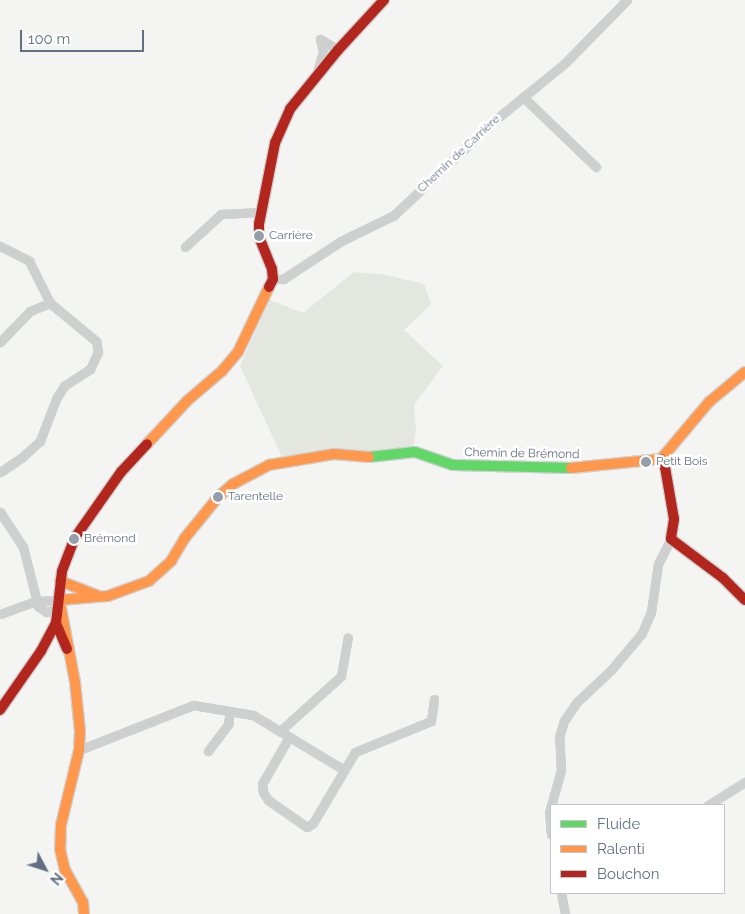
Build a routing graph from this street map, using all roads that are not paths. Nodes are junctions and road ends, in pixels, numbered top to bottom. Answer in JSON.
{"nodes":[{"id":1,"x":384,"y":0,"type":"edge"},
{"id":2,"x":627,"y":0,"type":"edge"},
{"id":3,"x":338,"y":50,"type":"junction"},
{"id":4,"x":314,"y":77,"type":"junction"},
{"id":5,"x":523,"y":97,"type":"junction"},
{"id":6,"x":596,"y":166,"type":"dead end"},
{"id":7,"x":260,"y":212,"type":"junction"},
{"id":8,"x":0,"y":246,"type":"edge"},
{"id":9,"x":185,"y":247,"type":"dead end"},
{"id":10,"x":273,"y":279,"type":"junction"},
{"id":11,"x":50,"y":303,"type":"junction"},
{"id":12,"x":0,"y":342,"type":"edge"},
{"id":13,"x":745,"y":372,"type":"edge"},
{"id":14,"x":661,"y":459,"type":"junction"},
{"id":15,"x":0,"y":472,"type":"edge"},
{"id":16,"x":0,"y":512,"type":"edge"},
{"id":17,"x":671,"y":539,"type":"junction"},
{"id":18,"x":60,"y":581,"type":"junction"},
{"id":19,"x":108,"y":596,"type":"junction"},
{"id":20,"x":745,"y":600,"type":"edge"},
{"id":21,"x":36,"y":601,"type":"junction"},
{"id":22,"x":59,"y":605,"type":"junction"},
{"id":23,"x":0,"y":614,"type":"edge"},
{"id":24,"x":60,"y":629,"type":"junction"},
{"id":25,"x":348,"y":638,"type":"dead end"},
{"id":26,"x":434,"y":699,"type":"dead end"},
{"id":27,"x":0,"y":710,"type":"edge"},
{"id":28,"x":230,"y":712,"type":"junction"},
{"id":29,"x":280,"y":731,"type":"junction"},
{"id":30,"x":289,"y":737,"type":"junction"},
{"id":31,"x":79,"y":750,"type":"junction"},
{"id":32,"x":208,"y":751,"type":"dead end"},
{"id":33,"x":344,"y":770,"type":"junction"},
{"id":34,"x":745,"y":782,"type":"edge"},
{"id":35,"x":552,"y":804,"type":"edge"},
{"id":36,"x":710,"y":804,"type":"edge"},
{"id":37,"x":550,"y":809,"type":"edge"},
{"id":38,"x":550,"y":824,"type":"edge"},
{"id":39,"x":562,"y":894,"type":"edge"},
{"id":40,"x":84,"y":914,"type":"edge"},
{"id":41,"x":565,"y":914,"type":"edge"}],
"edges":[{"from":1,"to":3,"type":"street"},
{"from":2,"to":5,"type":"street","name":"Chemin de Carrière"},
{"from":3,"to":4,"type":"street"},
{"from":3,"to":4,"type":"street"},
{"from":4,"to":7,"type":"street"},
{"from":5,"to":6,"type":"street"},
{"from":5,"to":10,"type":"street","name":"Chemin de Carrière"},
{"from":7,"to":9,"type":"street"},
{"from":7,"to":10,"type":"street"},
{"from":8,"to":11,"type":"street"},
{"from":10,"to":18,"type":"street"},
{"from":11,"to":12,"type":"street"},
{"from":11,"to":15,"type":"street"},
{"from":13,"to":14,"type":"street"},
{"from":14,"to":17,"type":"street"},
{"from":14,"to":19,"type":"street","name":"Chemin de Brémond"},
{"from":16,"to":21,"type":"street"},
{"from":17,"to":20,"type":"street"},
{"from":17,"to":35,"type":"street"},
{"from":18,"to":19,"type":"street"},
{"from":18,"to":22,"type":"street"},
{"from":19,"to":22,"type":"street","name":"Chemin de Brémond"},
{"from":21,"to":22,"type":"street"},
{"from":21,"to":22,"type":"street"},
{"from":21,"to":23,"type":"street"},
{"from":22,"to":24,"type":"street"},
{"from":24,"to":27,"type":"street"},
{"from":24,"to":31,"type":"street"},
{"from":25,"to":29,"type":"street"},
{"from":26,"to":33,"type":"street"},
{"from":28,"to":29,"type":"street"},
{"from":28,"to":31,"type":"street"},
{"from":28,"to":32,"type":"street"},
{"from":29,"to":30,"type":"street"},
{"from":30,"to":33,"type":"street"},
{"from":30,"to":33,"type":"street"},
{"from":31,"to":40,"type":"street"},
{"from":34,"to":36,"type":"street"},
{"from":37,"to":38,"type":"street"},
{"from":39,"to":41,"type":"street"}]}
